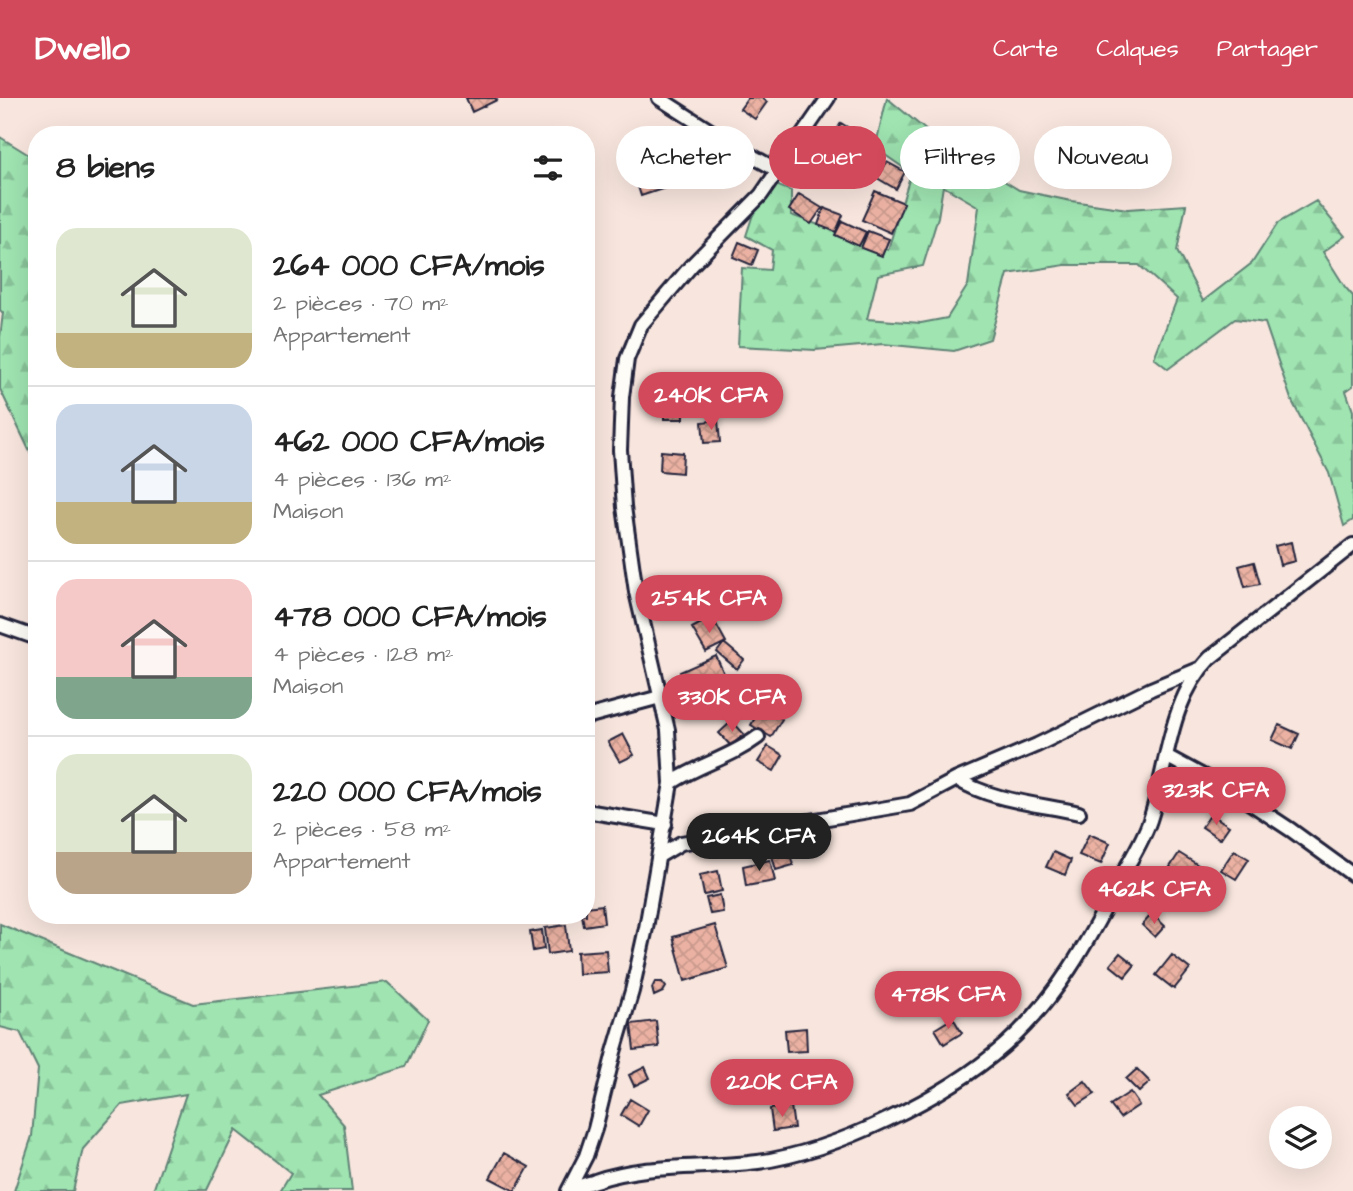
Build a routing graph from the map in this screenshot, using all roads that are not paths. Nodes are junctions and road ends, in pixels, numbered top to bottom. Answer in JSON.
{"nodes":[{"id":1,"x":659,"y":98,"type":"edge"},
{"id":2,"x":828,"y":98,"type":"edge"},
{"id":3,"x":808,"y":126,"type":"edge"},
{"id":4,"x":769,"y":166,"type":"edge"},
{"id":5,"x":769,"y":182,"type":"edge"},
{"id":6,"x":1353,"y":545,"type":"edge"},
{"id":7,"x":0,"y":625,"type":"edge"},
{"id":8,"x":28,"y":635,"type":"edge"},
{"id":9,"x":1199,"y":669,"type":"junction"},
{"id":10,"x":660,"y":697,"type":"junction"},
{"id":11,"x":595,"y":715,"type":"edge"},
{"id":12,"x":758,"y":737,"type":"dead end"},
{"id":13,"x":1166,"y":756,"type":"junction"},
{"id":14,"x":957,"y":779,"type":"junction"},
{"id":15,"x":671,"y":783,"type":"junction"},
{"id":16,"x":595,"y":812,"type":"edge"},
{"id":17,"x":1079,"y":813,"type":"dead end"},
{"id":18,"x":665,"y":824,"type":"junction"},
{"id":19,"x":659,"y":856,"type":"junction"},
{"id":20,"x":1353,"y":876,"type":"edge"},
{"id":21,"x":570,"y":1191,"type":"edge"}],
"edges":[{"from":1,"to":4,"type":"street"},
{"from":2,"to":3,"type":"street"},
{"from":5,"to":10,"type":"street"},
{"from":6,"to":9,"type":"street"},
{"from":7,"to":8,"type":"street"},
{"from":9,"to":13,"type":"street"},
{"from":9,"to":14,"type":"street"},
{"from":10,"to":11,"type":"street"},
{"from":10,"to":15,"type":"street"},
{"from":12,"to":15,"type":"street"},
{"from":13,"to":20,"type":"street"},
{"from":13,"to":21,"type":"street"},
{"from":14,"to":17,"type":"street"},
{"from":14,"to":19,"type":"street"},
{"from":15,"to":18,"type":"street"},
{"from":16,"to":18,"type":"street"},
{"from":18,"to":19,"type":"street"},
{"from":19,"to":21,"type":"street"}]}
